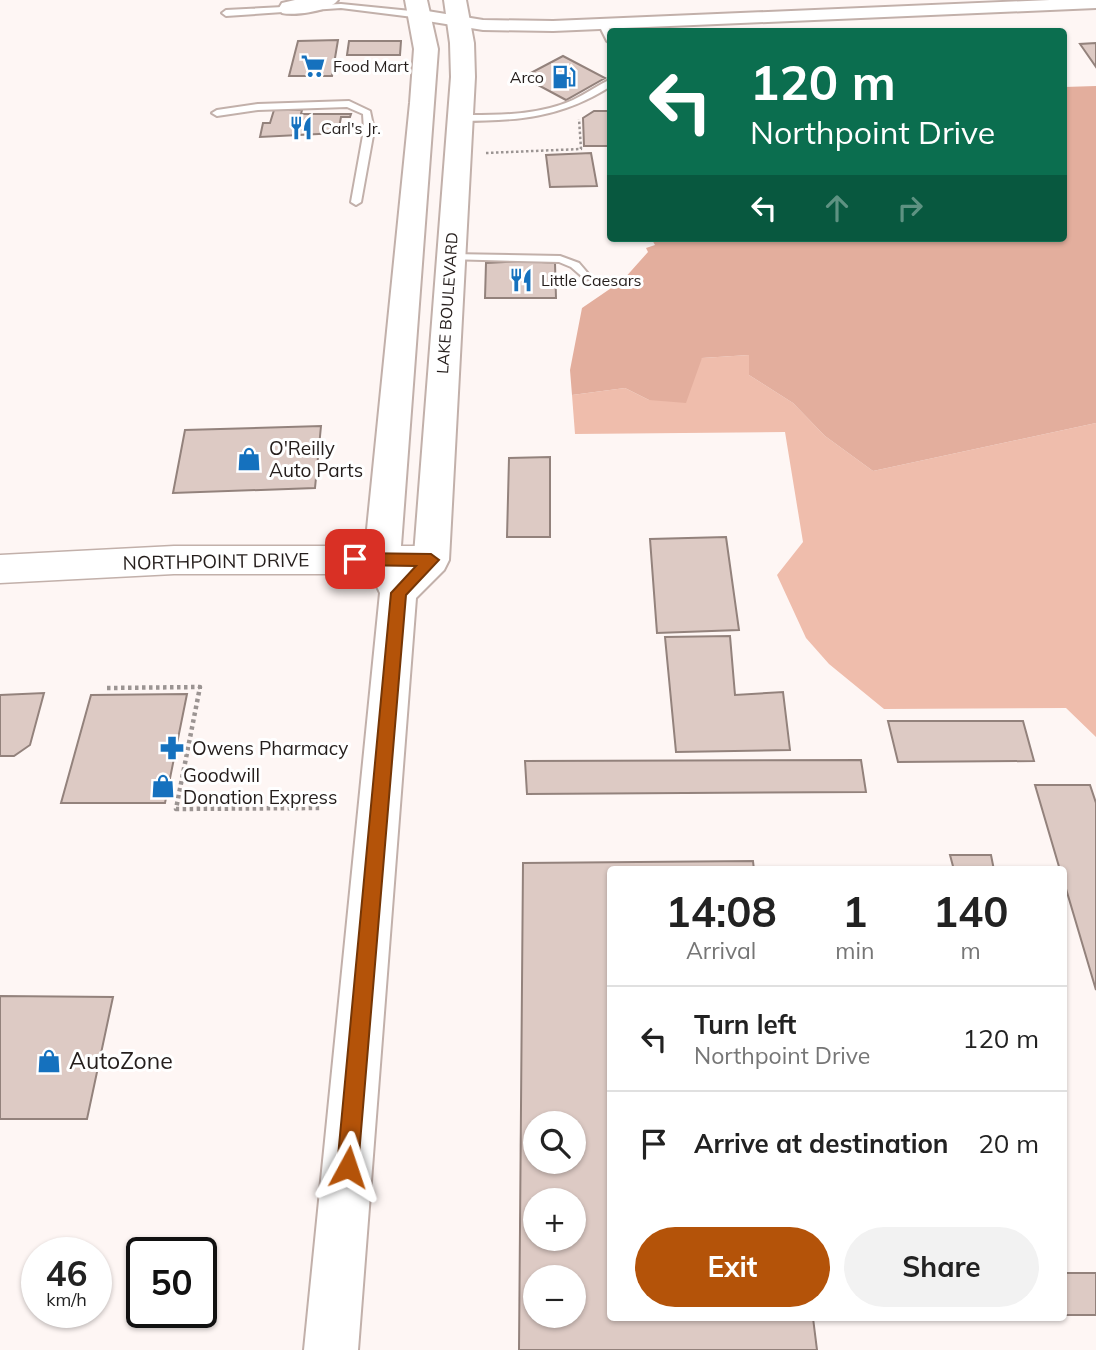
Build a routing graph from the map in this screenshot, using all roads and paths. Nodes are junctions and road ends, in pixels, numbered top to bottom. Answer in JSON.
{"nodes":[{"id":1,"x":327,"y":0,"type":"edge"},
{"id":2,"x":1096,"y":3,"type":"edge"},
{"id":3,"x":290,"y":8,"type":"junction"},
{"id":4,"x":419,"y":8,"type":"edge"},
{"id":5,"x":457,"y":10,"type":"edge"},
{"id":6,"x":226,"y":13,"type":"dead end"},
{"id":7,"x":603,"y":25,"type":"junction"},
{"id":8,"x":607,"y":33,"type":"edge"},
{"id":9,"x":607,"y":84,"type":"edge"},
{"id":10,"x":423,"y":103,"type":"junction"},
{"id":11,"x":217,"y":113,"type":"dead end"},
{"id":12,"x":586,"y":113,"type":"dead end"},
{"id":13,"x":460,"y":118,"type":"junction"},
{"id":14,"x":478,"y":153,"type":"dead end"},
{"id":15,"x":454,"y":181,"type":"junction"},
{"id":16,"x":356,"y":202,"type":"dead end"},
{"id":17,"x":412,"y":203,"type":"junction"},
{"id":18,"x":449,"y":263,"type":"junction"},
{"id":19,"x":586,"y":277,"type":"dead end"},
{"id":20,"x":405,"y":286,"type":"junction"},
{"id":21,"x":441,"y":399,"type":"junction"},
{"id":22,"x":0,"y":569,"type":"edge"},
{"id":23,"x":390,"y":576,"type":"junction"},
{"id":24,"x":107,"y":688,"type":"dead end"},
{"id":25,"x":320,"y":808,"type":"dead end"},
{"id":26,"x":331,"y":1350,"type":"edge"}],
"edges":[{"from":1,"to":3,"type":"main road"},
{"from":2,"to":7,"type":"street"},
{"from":3,"to":4,"type":"lane"},
{"from":3,"to":6,"type":"lane"},
{"from":4,"to":5,"type":"street"},
{"from":4,"to":10,"type":"main road"},
{"from":5,"to":7,"type":"street"},
{"from":5,"to":13,"type":"main road","name":"LAKE BOULEVARD"},
{"from":7,"to":8,"type":"lane"},
{"from":9,"to":13,"type":"lane"},
{"from":10,"to":15,"type":"main road"},
{"from":10,"to":17,"type":"main road"},
{"from":11,"to":16,"type":"lane"},
{"from":12,"to":14,"type":"path"},
{"from":13,"to":15,"type":"main road","name":"LAKE BOULEVARD"},
{"from":15,"to":18,"type":"main road","name":"LAKE BOULEVARD"},
{"from":17,"to":18,"type":"main road"},
{"from":17,"to":20,"type":"main road"},
{"from":18,"to":19,"type":"lane"},
{"from":18,"to":21,"type":"main road","name":"LAKE BOULEVARD"},
{"from":20,"to":21,"type":"main road"},
{"from":20,"to":23,"type":"main road"},
{"from":21,"to":23,"type":"main road","name":"LAKE BOULEVARD"},
{"from":22,"to":23,"type":"street","name":"NORTHPOINT DRIVE"},
{"from":23,"to":26,"type":"main road"},
{"from":24,"to":25,"type":"path"}]}
